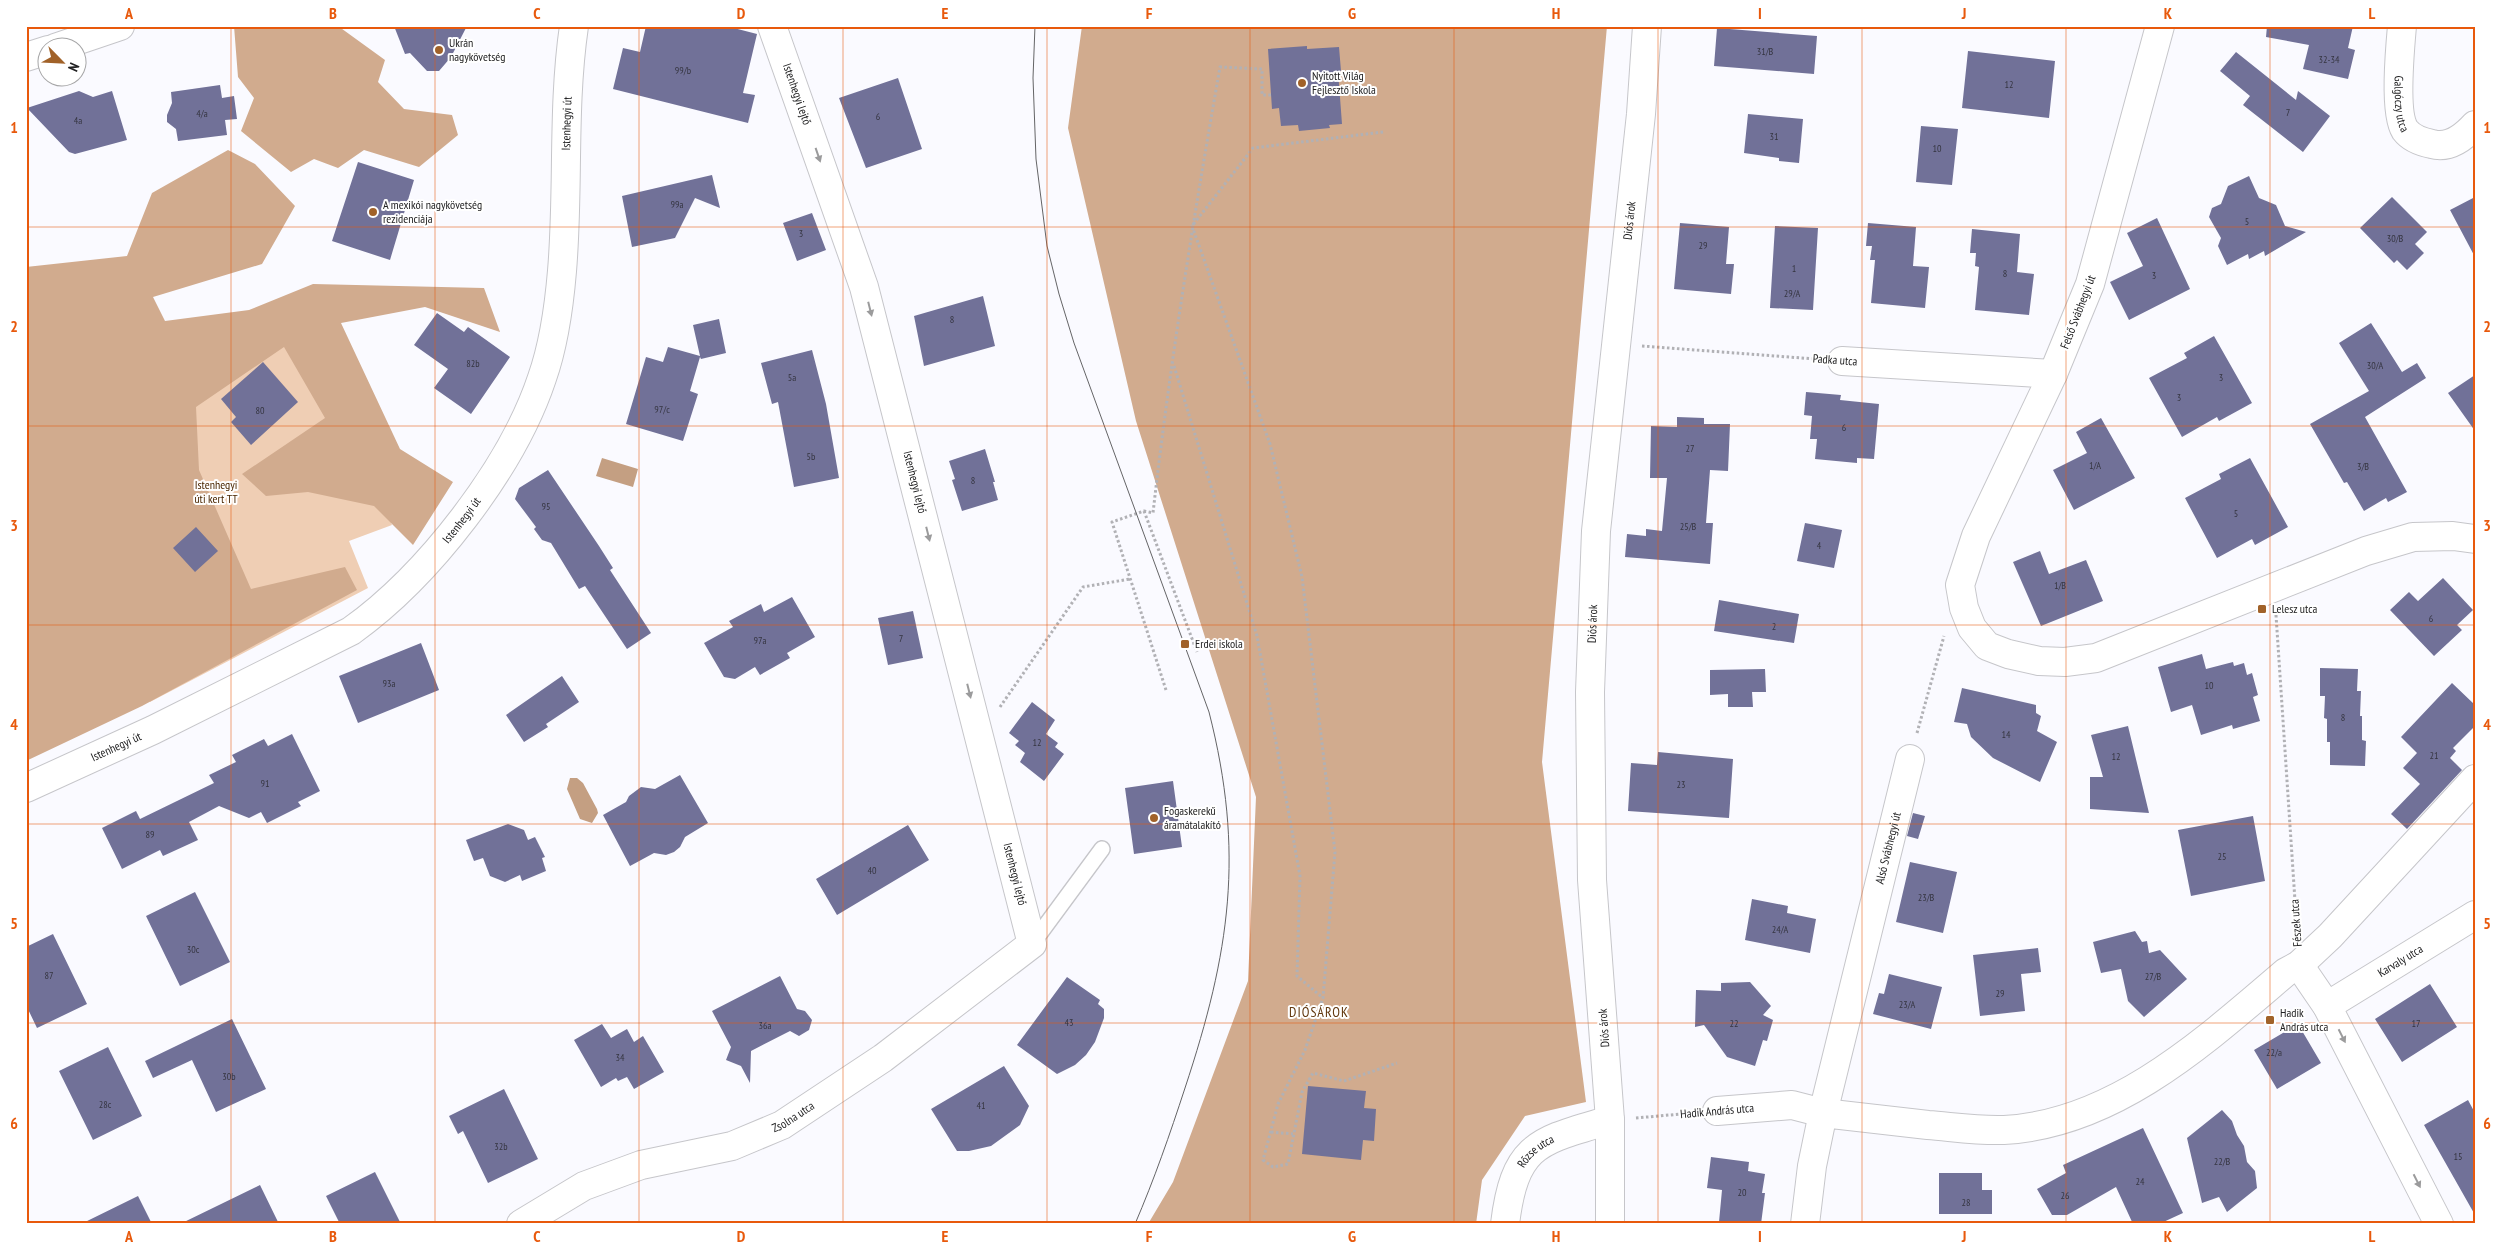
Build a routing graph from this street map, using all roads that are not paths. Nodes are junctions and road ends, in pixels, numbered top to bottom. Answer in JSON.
{"nodes":[{"id":1,"x":120,"y":26,"type":"edge"},
{"id":2,"x":574,"y":26,"type":"edge"},
{"id":3,"x":772,"y":26,"type":"edge"},
{"id":4,"x":1647,"y":26,"type":"edge"},
{"id":5,"x":2160,"y":26,"type":"edge"},
{"id":6,"x":2402,"y":26,"type":"edge"},
{"id":7,"x":85,"y":38,"type":"edge"},
{"id":8,"x":38,"y":53,"type":"edge"},
{"id":9,"x":26,"y":57,"type":"edge"},
{"id":10,"x":2475,"y":126,"type":"edge"},
{"id":11,"x":1842,"y":361,"type":"road end"},
{"id":12,"x":2053,"y":374,"type":"junction"},
{"id":13,"x":2475,"y":539,"type":"edge"},
{"id":14,"x":1910,"y":758,"type":"road end"},
{"id":15,"x":2475,"y":780,"type":"edge"},
{"id":16,"x":26,"y":788,"type":"edge"},
{"id":17,"x":1102,"y":849,"type":"dead end"},
{"id":18,"x":2475,"y":915,"type":"edge"},
{"id":19,"x":1032,"y":944,"type":"junction"},
{"id":20,"x":2299,"y":964,"type":"junction"},
{"id":21,"x":2327,"y":1006,"type":"junction"},
{"id":22,"x":1718,"y":1111,"type":"road end"},
{"id":23,"x":1823,"y":1113,"type":"junction"},
{"id":24,"x":1610,"y":1120,"type":"junction"},
{"id":25,"x":521,"y":1224,"type":"edge"},
{"id":26,"x":1504,"y":1224,"type":"edge"},
{"id":27,"x":1610,"y":1224,"type":"edge"},
{"id":28,"x":1805,"y":1224,"type":"edge"},
{"id":29,"x":2439,"y":1224,"type":"edge"}],
"edges":[{"from":1,"to":7,"type":"street"},
{"from":2,"to":16,"type":"street","name":"Istenhegyi út"},
{"from":3,"to":19,"type":"street","name":"Istenhegyi lejtő","one_way":true},
{"from":4,"to":24,"type":"street","name":"Diós árok"},
{"from":5,"to":12,"type":"street","name":"Felső Svábhegyi út"},
{"from":6,"to":10,"type":"street","name":"Galgóczy utca"},
{"from":8,"to":9,"type":"street"},
{"from":11,"to":12,"type":"street","name":"Padka utca"},
{"from":12,"to":13,"type":"street","name":"Felső Svábhegyi út"},
{"from":14,"to":23,"type":"street","name":"Alsó Svábhegyi út"},
{"from":15,"to":20,"type":"street"},
{"from":17,"to":19,"type":"lane"},
{"from":18,"to":21,"type":"street","name":"Karvaly utca"},
{"from":19,"to":25,"type":"street","name":"Zsolna utca"},
{"from":20,"to":21,"type":"street","name":"Fészek utca"},
{"from":20,"to":23,"type":"street"},
{"from":21,"to":29,"type":"street","name":"Fészek utca","one_way":true},
{"from":22,"to":23,"type":"street","name":"Hadik András utca"},
{"from":23,"to":28,"type":"street","name":"Alsó Svábhegyi út"},
{"from":24,"to":26,"type":"street","name":"Rőzse utca"},
{"from":24,"to":27,"type":"street","name":"Diós árok"}]}
